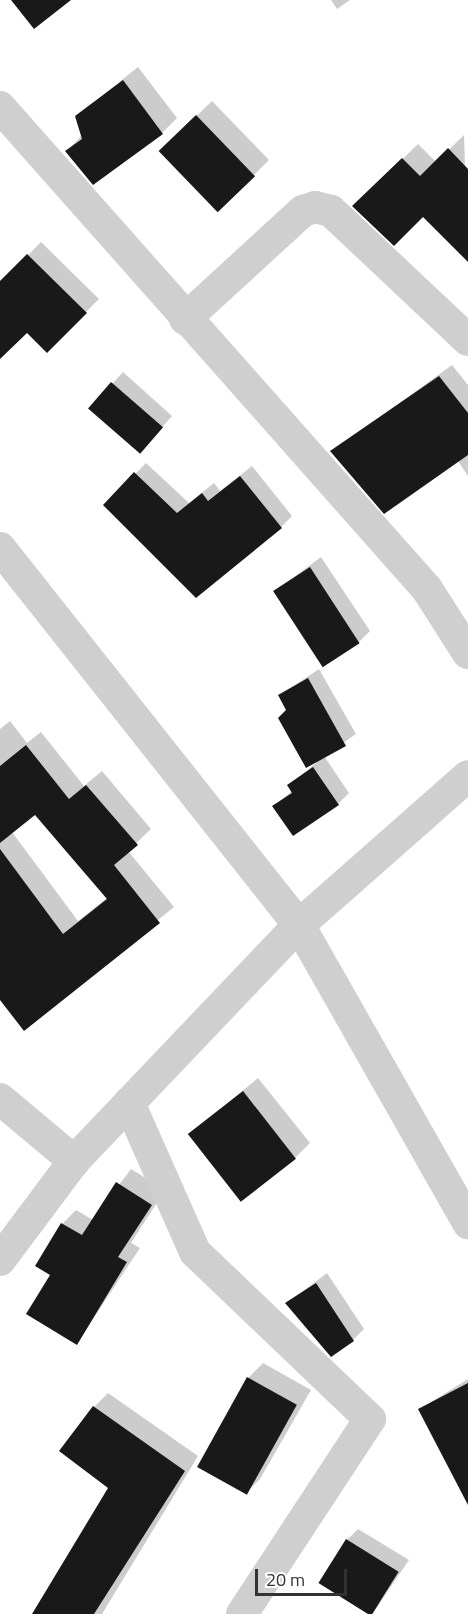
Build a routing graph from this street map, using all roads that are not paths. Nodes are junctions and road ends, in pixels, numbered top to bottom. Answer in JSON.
{"nodes":[{"id":1,"x":0,"y":107,"type":"edge"},
{"id":2,"x":185,"y":320,"type":"junction"},
{"id":3,"x":468,"y":340,"type":"edge"},
{"id":4,"x":0,"y":548,"type":"edge"},
{"id":5,"x":468,"y":653,"type":"edge"},
{"id":6,"x":468,"y":776,"type":"edge"},
{"id":7,"x":299,"y":925,"type":"junction"},
{"id":8,"x":0,"y":1099,"type":"edge"},
{"id":9,"x":129,"y":1103,"type":"junction"},
{"id":10,"x":74,"y":1161,"type":"junction"},
{"id":11,"x":468,"y":1222,"type":"edge"},
{"id":12,"x":0,"y":1260,"type":"edge"},
{"id":13,"x":242,"y":1614,"type":"edge"}],
"edges":[{"from":1,"to":2,"type":"street"},
{"from":2,"to":3,"type":"street"},
{"from":2,"to":5,"type":"street"},
{"from":4,"to":7,"type":"street"},
{"from":6,"to":7,"type":"street"},
{"from":7,"to":9,"type":"street"},
{"from":7,"to":11,"type":"street"},
{"from":8,"to":10,"type":"street"},
{"from":9,"to":10,"type":"street"},
{"from":9,"to":13,"type":"street"},
{"from":10,"to":12,"type":"street"}]}
